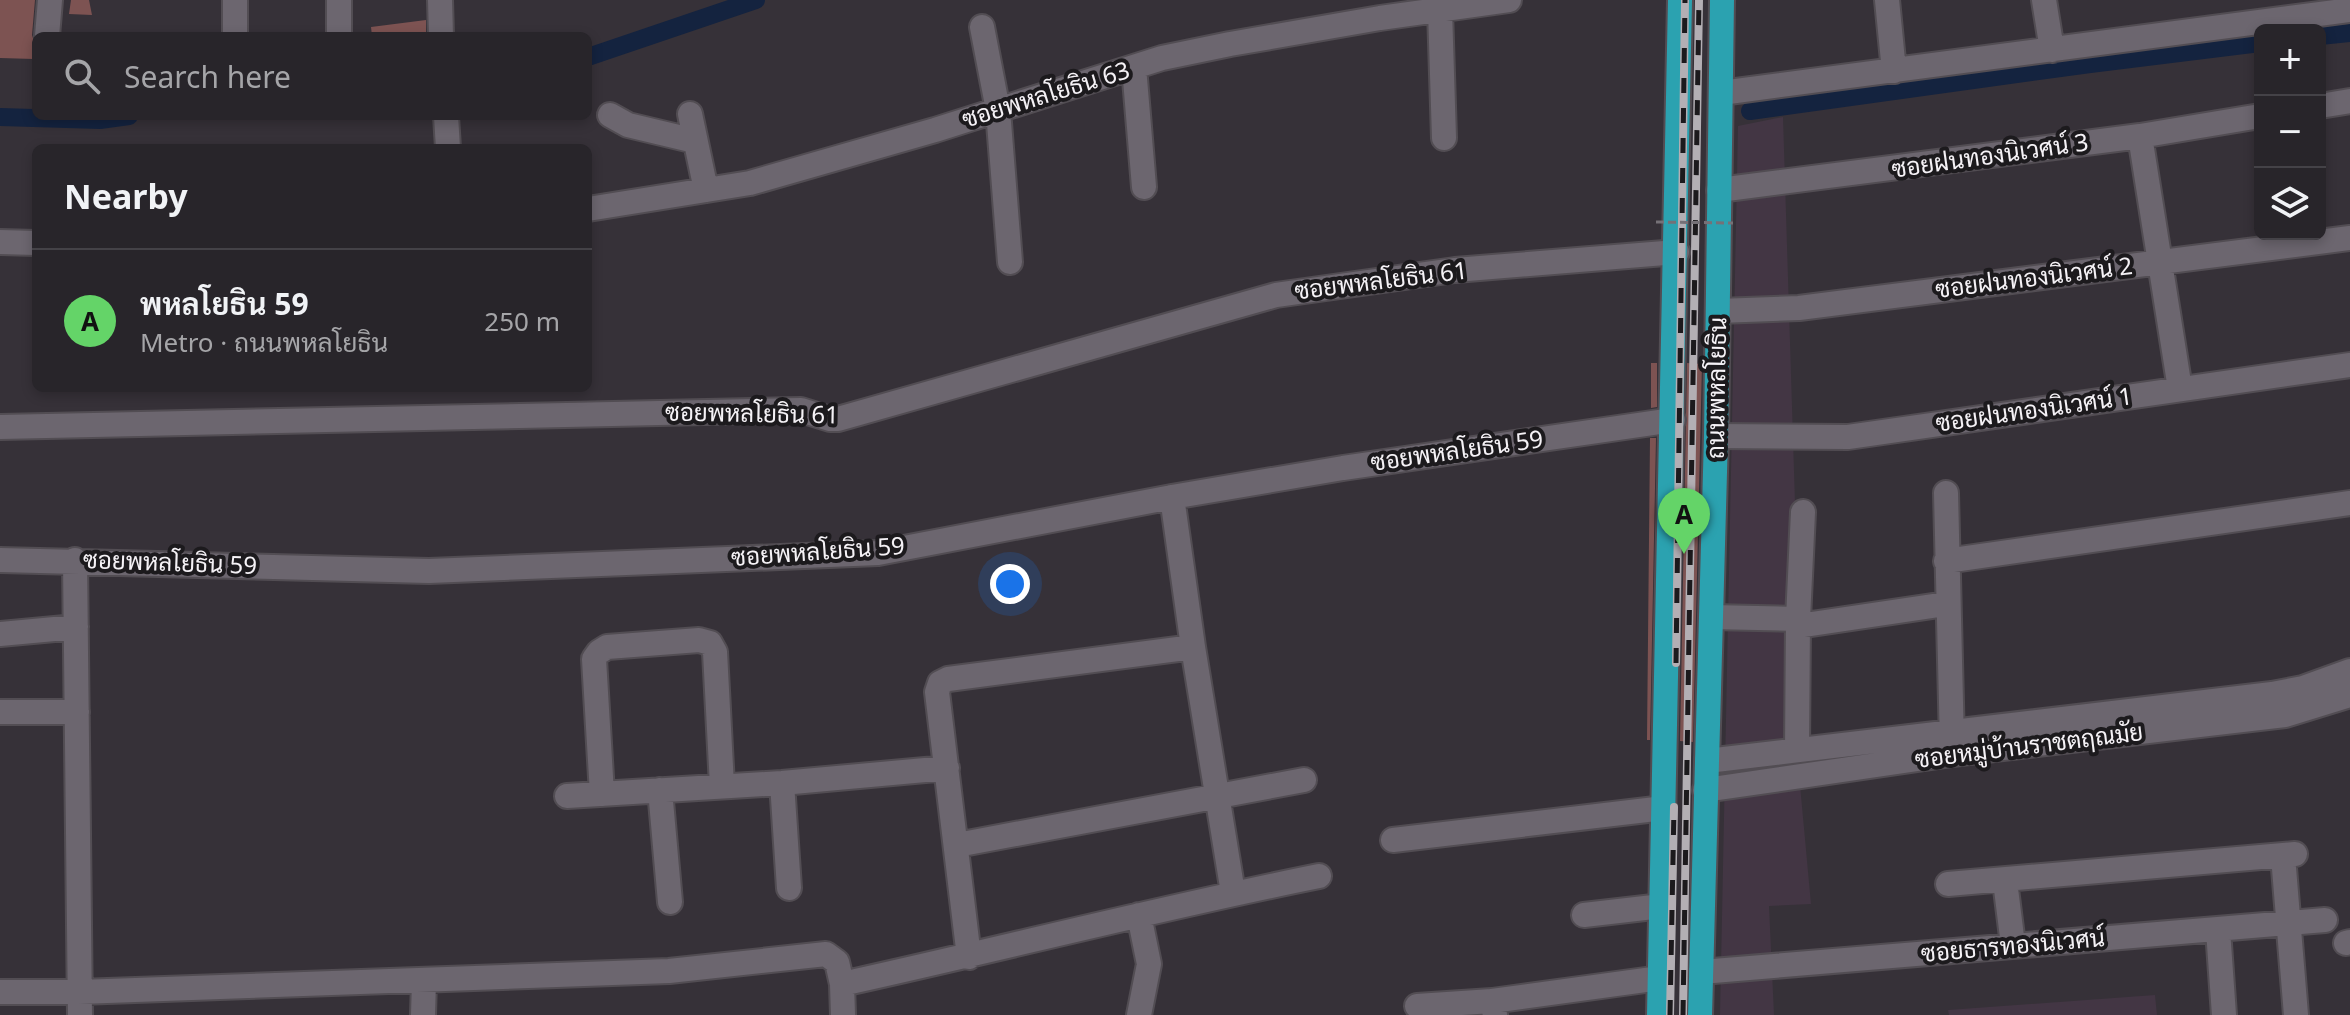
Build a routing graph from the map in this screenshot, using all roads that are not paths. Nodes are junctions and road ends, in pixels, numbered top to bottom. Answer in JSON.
{"nodes":[{"id":1,"x":50,"y":0,"type":"edge"},
{"id":2,"x":235,"y":0,"type":"edge"},
{"id":3,"x":339,"y":0,"type":"edge"},
{"id":4,"x":440,"y":0,"type":"edge"},
{"id":5,"x":1509,"y":0,"type":"edge"},
{"id":6,"x":1680,"y":0,"type":"edge"},
{"id":7,"x":1722,"y":0,"type":"edge"},
{"id":8,"x":1887,"y":0,"type":"edge"},
{"id":9,"x":2044,"y":0,"type":"edge"},
{"id":10,"x":1379,"y":9,"type":"edge"},
{"id":11,"x":1440,"y":10,"type":"junction"},
{"id":12,"x":2350,"y":10,"type":"edge"},
{"id":13,"x":2251,"y":12,"type":"edge"},
{"id":14,"x":982,"y":27,"type":"dead end"},
{"id":15,"x":47,"y":32,"type":"edge"},
{"id":16,"x":235,"y":32,"type":"edge"},
{"id":17,"x":339,"y":32,"type":"edge"},
{"id":18,"x":441,"y":32,"type":"edge"},
{"id":19,"x":2052,"y":50,"type":"junction"},
{"id":20,"x":1134,"y":67,"type":"junction"},
{"id":21,"x":1894,"y":71,"type":"junction"},
{"id":22,"x":1721,"y":93,"type":"junction"},
{"id":23,"x":1679,"y":97,"type":"junction"},
{"id":24,"x":2350,"y":101,"type":"edge"},
{"id":25,"x":2326,"y":105,"type":"edge"},
{"id":26,"x":998,"y":110,"type":"junction"},
{"id":27,"x":690,"y":114,"type":"dead end"},
{"id":28,"x":610,"y":115,"type":"dead end"},
{"id":29,"x":2254,"y":117,"type":"edge"},
{"id":30,"x":446,"y":120,"type":"edge"},
{"id":31,"x":1721,"y":120,"type":"junction"},
{"id":32,"x":1678,"y":124,"type":"junction"},
{"id":33,"x":2140,"y":136,"type":"junction"},
{"id":34,"x":1444,"y":138,"type":"dead end"},
{"id":35,"x":695,"y":141,"type":"junction"},
{"id":36,"x":448,"y":144,"type":"edge"},
{"id":37,"x":1144,"y":187,"type":"dead end"},
{"id":38,"x":706,"y":190,"type":"junction"},
{"id":39,"x":1719,"y":190,"type":"junction"},
{"id":40,"x":592,"y":208,"type":"edge"},
{"id":41,"x":2350,"y":238,"type":"edge"},
{"id":42,"x":0,"y":242,"type":"edge"},
{"id":43,"x":32,"y":243,"type":"edge"},
{"id":44,"x":1677,"y":252,"type":"junction"},
{"id":45,"x":2160,"y":261,"type":"junction"},
{"id":46,"x":1010,"y":262,"type":"dead end"},
{"id":47,"x":1718,"y":311,"type":"junction"},
{"id":48,"x":2350,"y":365,"type":"edge"},
{"id":49,"x":2180,"y":389,"type":"junction"},
{"id":50,"x":1673,"y":420,"type":"junction"},
{"id":51,"x":0,"y":427,"type":"edge"},
{"id":52,"x":1716,"y":436,"type":"junction"},
{"id":53,"x":1946,"y":493,"type":"dead end"},
{"id":54,"x":1172,"y":497,"type":"junction"},
{"id":55,"x":2350,"y":503,"type":"edge"},
{"id":56,"x":1803,"y":512,"type":"dead end"},
{"id":57,"x":0,"y":560,"type":"edge"},
{"id":58,"x":75,"y":560,"type":"junction"},
{"id":59,"x":1946,"y":561,"type":"junction"},
{"id":60,"x":1946,"y":604,"type":"junction"},
{"id":61,"x":1711,"y":617,"type":"junction"},
{"id":62,"x":1798,"y":622,"type":"junction"},
{"id":63,"x":76,"y":627,"type":"junction"},
{"id":64,"x":0,"y":634,"type":"edge"},
{"id":65,"x":1193,"y":647,"type":"junction"},
{"id":66,"x":2350,"y":671,"type":"edge"},
{"id":67,"x":2350,"y":695,"type":"edge"},
{"id":68,"x":0,"y":712,"type":"edge"},
{"id":69,"x":77,"y":712,"type":"junction"},
{"id":70,"x":1952,"y":743,"type":"junction"},
{"id":71,"x":1797,"y":750,"type":"junction"},
{"id":72,"x":1707,"y":761,"type":"junction"},
{"id":73,"x":947,"y":768,"type":"junction"},
{"id":74,"x":1304,"y":780,"type":"dead end"},
{"id":75,"x":782,"y":783,"type":"junction"},
{"id":76,"x":722,"y":786,"type":"junction"},
{"id":77,"x":660,"y":790,"type":"junction"},
{"id":78,"x":1705,"y":790,"type":"junction"},
{"id":79,"x":602,"y":794,"type":"junction"},
{"id":80,"x":567,"y":796,"type":"dead end"},
{"id":81,"x":1218,"y":796,"type":"junction"},
{"id":82,"x":1664,"y":808,"type":"junction"},
{"id":83,"x":1393,"y":840,"type":"dead end"},
{"id":84,"x":957,"y":845,"type":"junction"},
{"id":85,"x":1319,"y":876,"type":"dead end"},
{"id":86,"x":2005,"y":881,"type":"junction"},
{"id":87,"x":1948,"y":884,"type":"dead end"},
{"id":88,"x":789,"y":888,"type":"dead end"},
{"id":89,"x":1233,"y":893,"type":"junction"},
{"id":90,"x":670,"y":902,"type":"dead end"},
{"id":91,"x":1662,"y":906,"type":"junction"},
{"id":92,"x":1139,"y":915,"type":"junction"},
{"id":93,"x":1584,"y":915,"type":"dead end"},
{"id":94,"x":2325,"y":920,"type":"dead end"},
{"id":95,"x":2287,"y":923,"type":"junction"},
{"id":96,"x":2218,"y":930,"type":"junction"},
{"id":97,"x":2013,"y":945,"type":"junction"},
{"id":98,"x":969,"y":957,"type":"junction"},
{"id":99,"x":1701,"y":972,"type":"junction"},
{"id":100,"x":1660,"y":978,"type":"junction"},
{"id":101,"x":424,"y":981,"type":"junction"},
{"id":102,"x":842,"y":984,"type":"junction"},
{"id":103,"x":0,"y":992,"type":"edge"},
{"id":104,"x":79,"y":1003,"type":"edge"},
{"id":105,"x":1417,"y":1006,"type":"dead end"},
{"id":106,"x":1494,"y":1008,"type":"edge"},
{"id":107,"x":423,"y":1015,"type":"edge"},
{"id":108,"x":843,"y":1015,"type":"edge"},
{"id":109,"x":1139,"y":1015,"type":"edge"},
{"id":110,"x":1659,"y":1015,"type":"edge"},
{"id":111,"x":1700,"y":1015,"type":"edge"},
{"id":112,"x":2224,"y":1015,"type":"edge"},
{"id":113,"x":2296,"y":1015,"type":"edge"}],
"edges":[{"from":1,"to":15,"type":"street"},
{"from":2,"to":16,"type":"street"},
{"from":3,"to":17,"type":"street"},
{"from":4,"to":18,"type":"street"},
{"from":5,"to":11,"type":"street","name":"ซอยพหลโยธิน 63"},
{"from":6,"to":23,"type":"main road","name":"ถนนพหลโยธิน"},
{"from":7,"to":22,"type":"main road","name":"ถนนพหลโยธิน"},
{"from":8,"to":21,"type":"street"},
{"from":9,"to":19,"type":"street"},
{"from":10,"to":11,"type":"street","name":"ซอยพหลโยธิน 63"},
{"from":10,"to":20,"type":"street","name":"ซอยพหลโยธิน 63"},
{"from":11,"to":34,"type":"street"},
{"from":12,"to":13,"type":"street"},
{"from":13,"to":19,"type":"street"},
{"from":14,"to":26,"type":"street"},
{"from":19,"to":21,"type":"street"},
{"from":20,"to":26,"type":"street","name":"ซอยพหลโยธิน 63"},
{"from":20,"to":37,"type":"street"},
{"from":21,"to":22,"type":"street"},
{"from":22,"to":23,"type":"main road"},
{"from":22,"to":31,"type":"main road","name":"ถนนพหลโยธิน"},
{"from":23,"to":32,"type":"main road","name":"ถนนพหลโยธิน"},
{"from":24,"to":25,"type":"street"},
{"from":26,"to":38,"type":"street","name":"ซอยพหลโยธิน 63"},
{"from":26,"to":46,"type":"street"},
{"from":27,"to":35,"type":"street"},
{"from":28,"to":35,"type":"street"},
{"from":29,"to":33,"type":"street","name":"ซอยฝนทองนิเวศน์ 3"},
{"from":30,"to":36,"type":"street"},
{"from":31,"to":32,"type":"main road"},
{"from":31,"to":39,"type":"main road","name":"ถนนพหลโยธิน"},
{"from":32,"to":44,"type":"main road","name":"ถนนพหลโยธิน"},
{"from":33,"to":39,"type":"street","name":"ซอยฝนทองนิเวศน์ 3"},
{"from":33,"to":45,"type":"street"},
{"from":35,"to":38,"type":"street"},
{"from":38,"to":40,"type":"street","name":"ซอยพหลโยธิน 63"},
{"from":39,"to":47,"type":"main road","name":"ถนนพหลโยธิน"},
{"from":41,"to":45,"type":"street","name":"ซอยฝนทองนิเวศน์ 2"},
{"from":42,"to":43,"type":"street"},
{"from":44,"to":50,"type":"main road","name":"ถนนพหลโยธิน"},
{"from":44,"to":51,"type":"street","name":"ซอยพหลโยธิน 61"},
{"from":45,"to":47,"type":"street","name":"ซอยฝนทองนิเวศน์ 2"},
{"from":45,"to":49,"type":"street"},
{"from":47,"to":52,"type":"main road","name":"ถนนพหลโยธิน"},
{"from":48,"to":49,"type":"street","name":"ซอยฝนทองนิเวศน์ 1"},
{"from":49,"to":52,"type":"street","name":"ซอยฝนทองนิเวศน์ 1"},
{"from":50,"to":54,"type":"street","name":"ซอยพหลโยธิน 59"},
{"from":50,"to":82,"type":"main road","name":"ถนนพหลโยธิน"},
{"from":52,"to":61,"type":"main road","name":"ถนนพหลโยธิน"},
{"from":53,"to":59,"type":"street"},
{"from":54,"to":58,"type":"street","name":"ซอยพหลโยธิน 59"},
{"from":54,"to":65,"type":"street"},
{"from":55,"to":59,"type":"street"},
{"from":56,"to":62,"type":"street"},
{"from":57,"to":58,"type":"street","name":"ซอยพหลโยธิน 59"},
{"from":58,"to":63,"type":"street"},
{"from":59,"to":60,"type":"street"},
{"from":60,"to":62,"type":"street"},
{"from":60,"to":70,"type":"street"},
{"from":61,"to":62,"type":"street"},
{"from":61,"to":72,"type":"main road","name":"ถนนพหลโยธิน"},
{"from":62,"to":71,"type":"street"},
{"from":63,"to":64,"type":"street"},
{"from":63,"to":69,"type":"street"},
{"from":65,"to":73,"type":"street"},
{"from":65,"to":81,"type":"street"},
{"from":66,"to":70,"type":"street","name":"ซอยหมู่บ้านราชตฤณมัย"},
{"from":67,"to":70,"type":"street","name":"ซอยหมู่บ้านราชตฤณมัย"},
{"from":68,"to":69,"type":"street"},
{"from":69,"to":104,"type":"street"},
{"from":70,"to":71,"type":"street","name":"ซอยหมู่บ้านราชตฤณมัย"},
{"from":70,"to":78,"type":"street","name":"ซอยหมู่บ้านราชตฤณมัย"},
{"from":71,"to":72,"type":"street","name":"ซอยหมู่บ้านราชตฤณมัย"},
{"from":72,"to":78,"type":"main road","name":"ถนนพหลโยธิน"},
{"from":73,"to":75,"type":"street"},
{"from":73,"to":84,"type":"street"},
{"from":74,"to":81,"type":"street"},
{"from":75,"to":76,"type":"street"},
{"from":75,"to":88,"type":"street"},
{"from":76,"to":77,"type":"street"},
{"from":76,"to":79,"type":"street"},
{"from":77,"to":79,"type":"street"},
{"from":77,"to":90,"type":"street"},
{"from":78,"to":99,"type":"main road","name":"ถนนพหลโยธิน"},
{"from":79,"to":80,"type":"street"},
{"from":81,"to":84,"type":"street"},
{"from":81,"to":89,"type":"street"},
{"from":82,"to":83,"type":"street"},
{"from":82,"to":91,"type":"main road","name":"ถนนพหลโยธิน"},
{"from":84,"to":98,"type":"street"},
{"from":85,"to":89,"type":"street"},
{"from":86,"to":87,"type":"street"},
{"from":86,"to":95,"type":"street"},
{"from":86,"to":97,"type":"street"},
{"from":89,"to":92,"type":"street"},
{"from":91,"to":93,"type":"street"},
{"from":91,"to":100,"type":"main road","name":"ถนนพหลโยธิน"},
{"from":92,"to":98,"type":"street"},
{"from":92,"to":109,"type":"street"},
{"from":94,"to":95,"type":"street","name":"ซอยธารทองนิเวศน์"},
{"from":95,"to":96,"type":"street","name":"ซอยธารทองนิเวศน์"},
{"from":95,"to":113,"type":"street"},
{"from":96,"to":97,"type":"street","name":"ซอยธารทองนิเวศน์"},
{"from":96,"to":112,"type":"street"},
{"from":97,"to":99,"type":"street","name":"ซอยธารทองนิเวศน์"},
{"from":98,"to":102,"type":"street"},
{"from":99,"to":111,"type":"main road","name":"ถนนพหลโยธิน"},
{"from":100,"to":106,"type":"street"},
{"from":100,"to":110,"type":"main road","name":"ถนนพหลโยธิน"},
{"from":101,"to":102,"type":"street"},
{"from":101,"to":104,"type":"street"},
{"from":101,"to":107,"type":"street"},
{"from":102,"to":108,"type":"street"},
{"from":103,"to":104,"type":"street"},
{"from":105,"to":106,"type":"street"}]}
